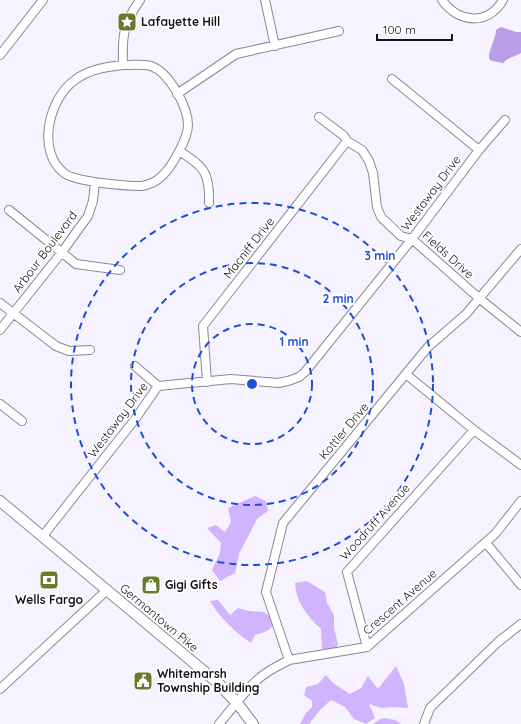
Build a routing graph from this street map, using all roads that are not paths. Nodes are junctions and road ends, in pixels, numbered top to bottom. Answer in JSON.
{"nodes":[{"id":1,"x":43,"y":0,"type":"edge"},
{"id":2,"x":140,"y":0,"type":"edge"},
{"id":3,"x":265,"y":0,"type":"edge"},
{"id":4,"x":442,"y":0,"type":"edge"},
{"id":5,"x":503,"y":0,"type":"edge"},
{"id":6,"x":339,"y":31,"type":"dead end"},
{"id":7,"x":275,"y":46,"type":"junction"},
{"id":8,"x":0,"y":55,"type":"edge"},
{"id":9,"x":123,"y":65,"type":"junction"},
{"id":10,"x":392,"y":79,"type":"dead end"},
{"id":11,"x":177,"y":94,"type":"junction"},
{"id":12,"x":319,"y":117,"type":"dead end"},
{"id":13,"x":505,"y":120,"type":"dead end"},
{"id":14,"x":347,"y":141,"type":"junction"},
{"id":15,"x":479,"y":150,"type":"junction"},
{"id":16,"x":179,"y":151,"type":"junction"},
{"id":17,"x":95,"y":182,"type":"junction"},
{"id":18,"x":209,"y":203,"type":"dead end"},
{"id":19,"x":8,"y":210,"type":"dead end"},
{"id":20,"x":412,"y":239,"type":"junction"},
{"id":21,"x":521,"y":249,"type":"edge"},
{"id":22,"x":62,"y":252,"type":"junction"},
{"id":23,"x":120,"y":270,"type":"dead end"},
{"id":24,"x":480,"y":299,"type":"junction"},
{"id":25,"x":0,"y":303,"type":"edge"},
{"id":26,"x":14,"y":313,"type":"junction"},
{"id":27,"x":0,"y":330,"type":"edge"},
{"id":28,"x":521,"y":332,"type":"edge"},
{"id":29,"x":90,"y":350,"type":"dead end"},
{"id":30,"x":135,"y":366,"type":"dead end"},
{"id":31,"x":407,"y":374,"type":"junction"},
{"id":32,"x":207,"y":382,"type":"junction"},
{"id":33,"x":158,"y":386,"type":"junction"},
{"id":34,"x":0,"y":404,"type":"edge"},
{"id":35,"x":22,"y":421,"type":"dead end"},
{"id":36,"x":474,"y":430,"type":"junction"},
{"id":37,"x":521,"y":465,"type":"edge"},
{"id":38,"x":0,"y":501,"type":"edge"},
{"id":39,"x":521,"y":501,"type":"edge"},
{"id":40,"x":42,"y":537,"type":"junction"},
{"id":41,"x":486,"y":543,"type":"junction"},
{"id":42,"x":521,"y":585,"type":"edge"},
{"id":43,"x":106,"y":591,"type":"junction"},
{"id":44,"x":521,"y":624,"type":"edge"},
{"id":45,"x":367,"y":647,"type":"junction"},
{"id":46,"x":289,"y":660,"type":"junction"},
{"id":47,"x":0,"y":689,"type":"edge"},
{"id":48,"x":237,"y":703,"type":"junction"},
{"id":49,"x":219,"y":724,"type":"edge"},
{"id":50,"x":253,"y":724,"type":"edge"},
{"id":51,"x":424,"y":724,"type":"edge"}],
"edges":[{"from":1,"to":8,"type":"street"},
{"from":2,"to":9,"type":"street"},
{"from":3,"to":7,"type":"street"},
{"from":4,"to":5,"type":"street"},
{"from":6,"to":7,"type":"street"},
{"from":7,"to":11,"type":"street"},
{"from":9,"to":11,"type":"street"},
{"from":9,"to":17,"type":"street"},
{"from":10,"to":15,"type":"street"},
{"from":11,"to":16,"type":"street"},
{"from":12,"to":14,"type":"street","name":"Fields Drive"},
{"from":13,"to":15,"type":"street","name":"Westaway Drive"},
{"from":14,"to":20,"type":"street","name":"Fields Drive"},
{"from":14,"to":32,"type":"street","name":"Macniff Drive"},
{"from":15,"to":20,"type":"street","name":"Westaway Drive"},
{"from":16,"to":17,"type":"street"},
{"from":16,"to":18,"type":"street"},
{"from":17,"to":22,"type":"street","name":"Arbour Boulevard"},
{"from":19,"to":22,"type":"street"},
{"from":20,"to":24,"type":"street","name":"Fields Drive"},
{"from":20,"to":32,"type":"street","name":"Westaway Drive"},
{"from":21,"to":24,"type":"street","name":"Kottler Drive"},
{"from":22,"to":23,"type":"street"},
{"from":22,"to":26,"type":"street","name":"Arbour Boulevard"},
{"from":24,"to":28,"type":"street","name":"Fields Drive"},
{"from":24,"to":31,"type":"street","name":"Kottler Drive"},
{"from":25,"to":26,"type":"street"},
{"from":26,"to":27,"type":"street","name":"Arbour Boulevard"},
{"from":26,"to":29,"type":"street"},
{"from":30,"to":33,"type":"street"},
{"from":31,"to":36,"type":"street"},
{"from":31,"to":46,"type":"street","name":"Kottler Drive"},
{"from":32,"to":33,"type":"street","name":"Westaway Drive"},
{"from":33,"to":40,"type":"street","name":"Westaway Drive"},
{"from":34,"to":35,"type":"street"},
{"from":36,"to":37,"type":"street"},
{"from":36,"to":45,"type":"street","name":"Woodruff Avenue"},
{"from":38,"to":40,"type":"main road","name":"Germantown Pike"},
{"from":39,"to":41,"type":"street","name":"Crescent Avenue"},
{"from":40,"to":43,"type":"main road","name":"Germantown Pike"},
{"from":41,"to":42,"type":"street"},
{"from":41,"to":45,"type":"street","name":"Crescent Avenue"},
{"from":43,"to":47,"type":"street"},
{"from":43,"to":48,"type":"main road","name":"Germantown Pike"},
{"from":44,"to":51,"type":"street"},
{"from":45,"to":46,"type":"street","name":"Crescent Avenue"},
{"from":46,"to":48,"type":"street","name":"Crescent Avenue"},
{"from":48,"to":49,"type":"street","name":"Crescent Avenue"},
{"from":48,"to":50,"type":"main road","name":"Germantown Pike"}]}
